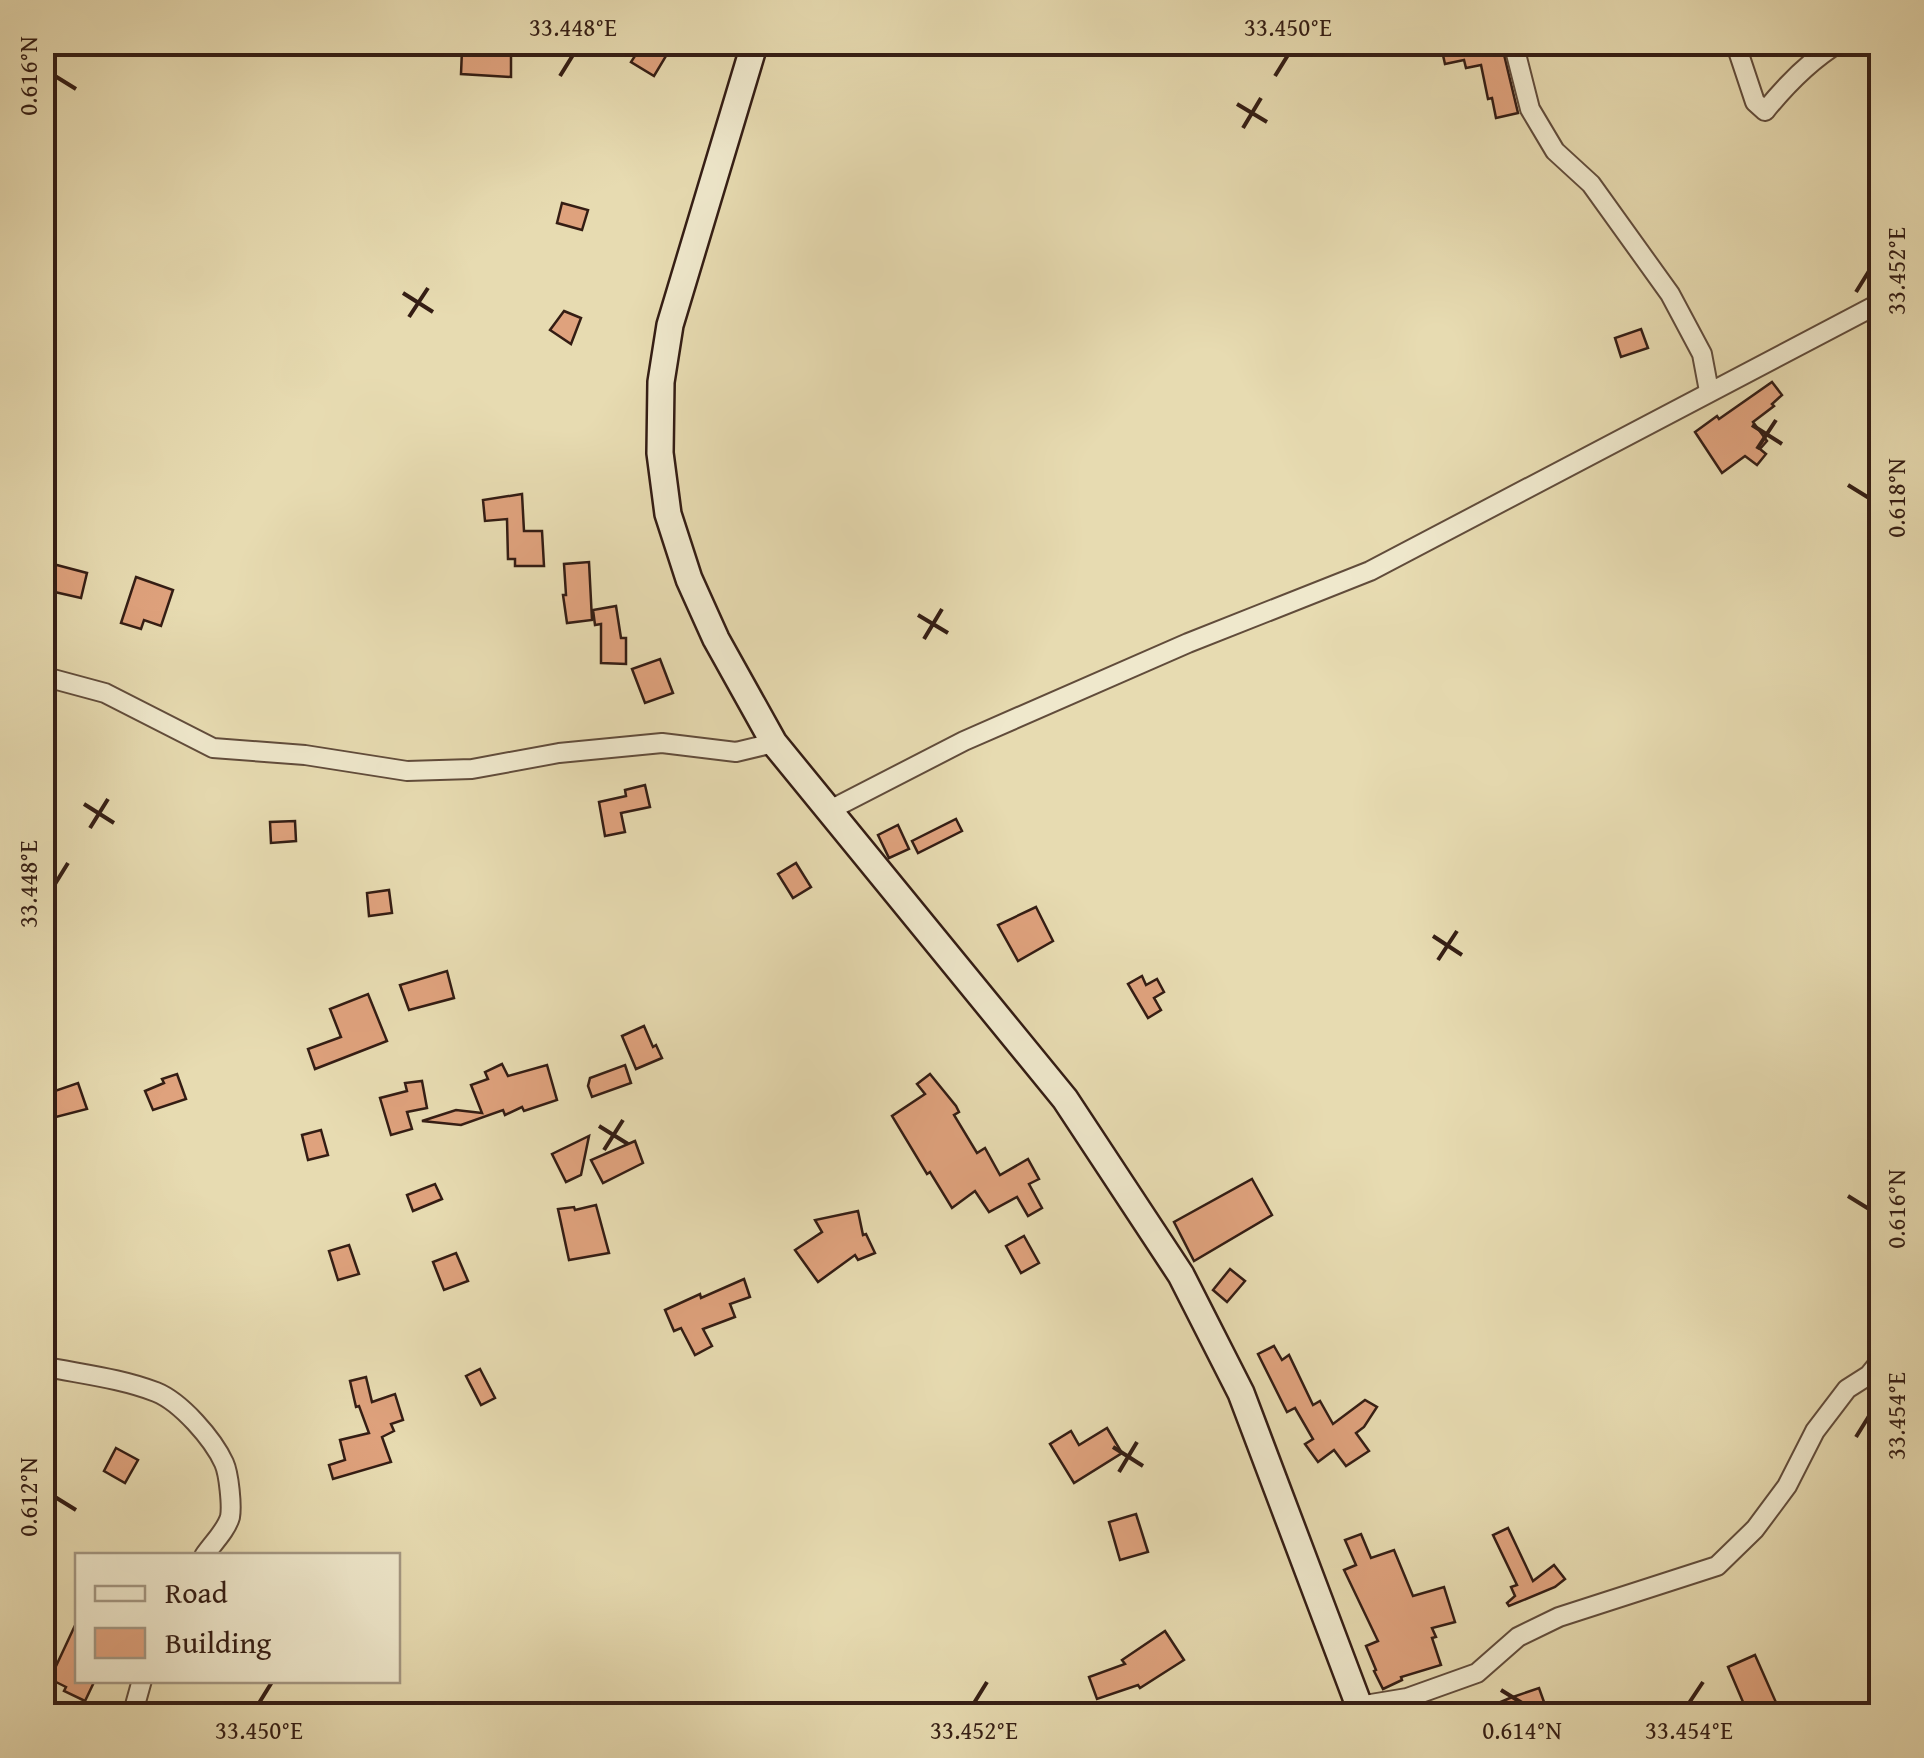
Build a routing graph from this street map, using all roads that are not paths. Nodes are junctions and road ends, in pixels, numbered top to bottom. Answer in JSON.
{"nodes":[{"id":1,"x":755,"y":42,"type":"edge"},
{"id":2,"x":1513,"y":42,"type":"edge"},
{"id":3,"x":1735,"y":42,"type":"edge"},
{"id":4,"x":1840,"y":42,"type":"edge"},
{"id":5,"x":1882,"y":302,"type":"edge"},
{"id":6,"x":1709,"y":392,"type":"junction"},
{"id":7,"x":42,"y":676,"type":"edge"},
{"id":8,"x":774,"y":743,"type":"junction"},
{"id":9,"x":828,"y":811,"type":"junction"},
{"id":10,"x":1882,"y":960,"type":"edge"},
{"id":11,"x":1882,"y":1054,"type":"edge"},
{"id":12,"x":1882,"y":1359,"type":"edge"},
{"id":13,"x":42,"y":1366,"type":"edge"},
{"id":14,"x":206,"y":1553,"type":"edge"},
{"id":15,"x":141,"y":1683,"type":"edge"},
{"id":16,"x":1361,"y":1711,"type":"edge"},
{"id":17,"x":132,"y":1716,"type":"edge"}],
"edges":[{"from":1,"to":8,"type":"main road"},
{"from":2,"to":6,"type":"street"},
{"from":3,"to":4,"type":"street"},
{"from":5,"to":6,"type":"street"},
{"from":6,"to":9,"type":"street"},
{"from":7,"to":8,"type":"street"},
{"from":8,"to":9,"type":"main road"},
{"from":9,"to":16,"type":"main road"},
{"from":10,"to":11,"type":"street"},
{"from":12,"to":16,"type":"street"},
{"from":13,"to":14,"type":"street"},
{"from":15,"to":17,"type":"street"}]}
